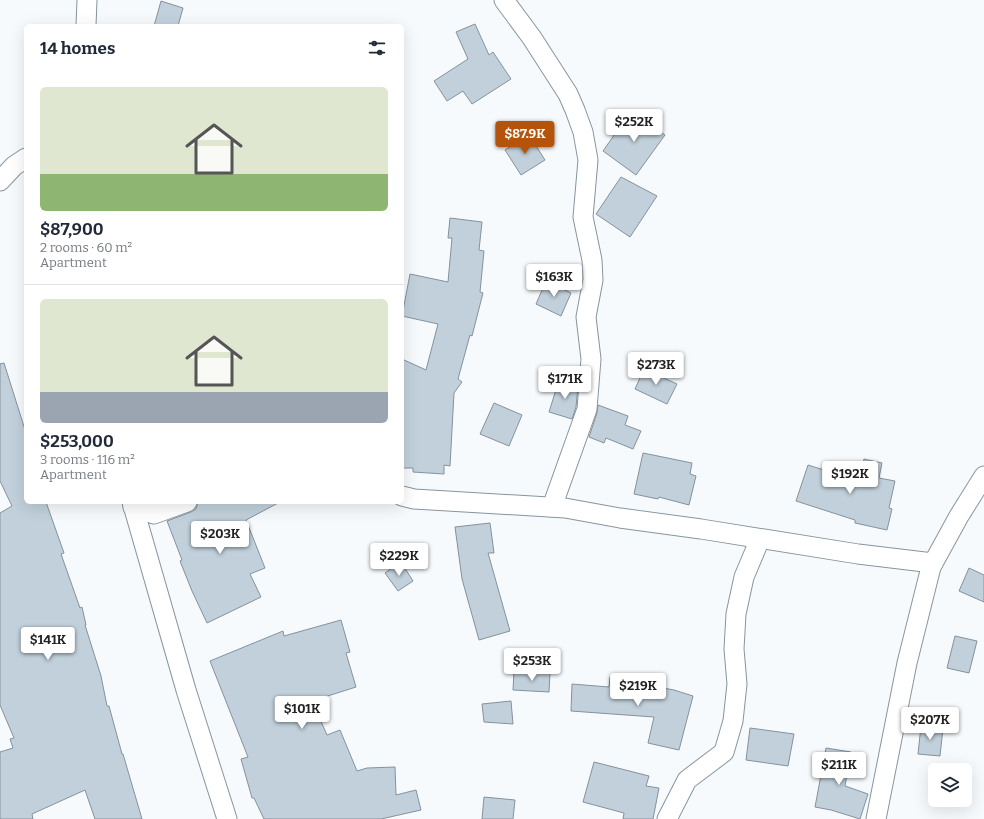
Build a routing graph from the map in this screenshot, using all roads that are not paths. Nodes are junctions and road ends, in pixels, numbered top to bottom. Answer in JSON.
{"nodes":[{"id":1,"x":87,"y":0,"type":"edge"},
{"id":2,"x":504,"y":0,"type":"edge"},
{"id":3,"x":86,"y":24,"type":"edge"},
{"id":4,"x":24,"y":159,"type":"edge"},
{"id":5,"x":0,"y":181,"type":"edge"},
{"id":6,"x":984,"y":476,"type":"edge"},
{"id":7,"x":404,"y":496,"type":"edge"},
{"id":8,"x":182,"y":504,"type":"edge"},
{"id":9,"x":133,"y":505,"type":"edge"},
{"id":10,"x":552,"y":507,"type":"junction"},
{"id":11,"x":760,"y":539,"type":"junction"},
{"id":12,"x":932,"y":565,"type":"junction"},
{"id":13,"x":227,"y":819,"type":"edge"},
{"id":14,"x":668,"y":819,"type":"edge"},
{"id":15,"x":876,"y":819,"type":"edge"}],
"edges":[{"from":1,"to":3,"type":"street"},
{"from":2,"to":10,"type":"street"},
{"from":4,"to":5,"type":"street"},
{"from":6,"to":12,"type":"street"},
{"from":7,"to":10,"type":"street"},
{"from":8,"to":9,"type":"street"},
{"from":9,"to":13,"type":"street"},
{"from":10,"to":11,"type":"street"},
{"from":11,"to":12,"type":"street"},
{"from":11,"to":14,"type":"street"},
{"from":12,"to":15,"type":"street"}]}
